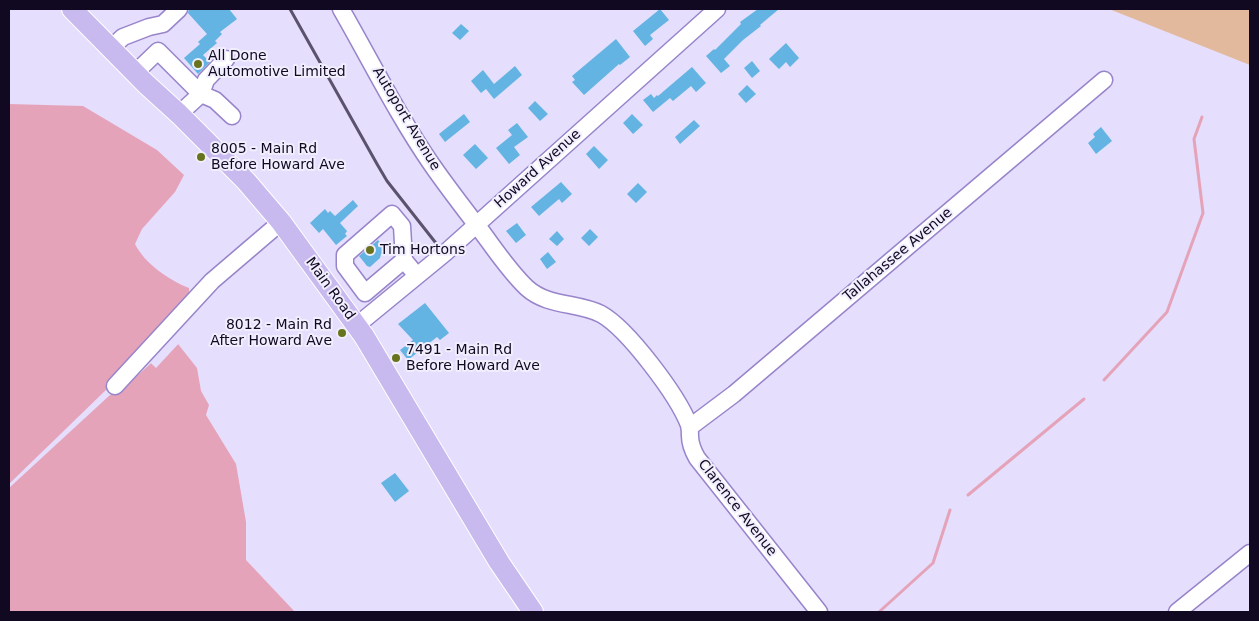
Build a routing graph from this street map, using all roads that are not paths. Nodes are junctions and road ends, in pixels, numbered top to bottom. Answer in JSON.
{"nodes":[{"id":1,"x":72,"y":9,"type":"edge"},
{"id":2,"x":179,"y":9,"type":"edge"},
{"id":3,"x":341,"y":9,"type":"edge"},
{"id":4,"x":718,"y":9,"type":"edge"},
{"id":5,"x":163,"y":24,"type":"junction"},
{"id":6,"x":112,"y":48,"type":"junction"},
{"id":7,"x":158,"y":51,"type":"junction"},
{"id":8,"x":226,"y":59,"type":"dead end"},
{"id":9,"x":135,"y":73,"type":"junction"},
{"id":10,"x":1104,"y":80,"type":"dead end"},
{"id":11,"x":201,"y":94,"type":"junction"},
{"id":12,"x":179,"y":114,"type":"junction"},
{"id":13,"x":232,"y":116,"type":"dead end"},
{"id":14,"x":281,"y":222,"type":"junction"},
{"id":15,"x":476,"y":225,"type":"junction"},
{"id":16,"x":404,"y":260,"type":"junction"},
{"id":17,"x":345,"y":266,"type":"junction"},
{"id":18,"x":417,"y":276,"type":"junction"},
{"id":19,"x":325,"y":282,"type":"junction"},
{"id":20,"x":356,"y":326,"type":"junction"},
{"id":21,"x":114,"y":386,"type":"dead end"},
{"id":22,"x":690,"y":427,"type":"junction"},
{"id":23,"x":1250,"y":553,"type":"edge"},
{"id":24,"x":533,"y":612,"type":"edge"},
{"id":25,"x":819,"y":612,"type":"edge"},
{"id":26,"x":1177,"y":612,"type":"edge"}],
"edges":[{"from":1,"to":6,"type":"main road","name":"Main Road"},
{"from":2,"to":5,"type":"street"},
{"from":3,"to":15,"type":"street","name":"Autoport Avenue"},
{"from":4,"to":15,"type":"street","name":"Howard Avenue"},
{"from":5,"to":6,"type":"street"},
{"from":5,"to":7,"type":"street"},
{"from":6,"to":9,"type":"main road","name":"Main Road"},
{"from":7,"to":9,"type":"street"},
{"from":7,"to":11,"type":"street"},
{"from":8,"to":11,"type":"street"},
{"from":9,"to":12,"type":"main road","name":"Main Road"},
{"from":10,"to":22,"type":"street","name":"Tallahassee Avenue"},
{"from":11,"to":12,"type":"street"},
{"from":11,"to":13,"type":"street"},
{"from":12,"to":14,"type":"main road","name":"Main Road"},
{"from":14,"to":19,"type":"main road","name":"Main Road"},
{"from":14,"to":21,"type":"street"},
{"from":15,"to":18,"type":"street","name":"Howard Avenue"},
{"from":15,"to":22,"type":"street","name":"Clarence Avenue"},
{"from":16,"to":17,"type":"street"},
{"from":16,"to":17,"type":"street"},
{"from":16,"to":18,"type":"street"},
{"from":17,"to":19,"type":"street"},
{"from":18,"to":20,"type":"street","name":"Howard Avenue"},
{"from":19,"to":20,"type":"main road","name":"Main Road"},
{"from":20,"to":24,"type":"main road","name":"Main Road"},
{"from":22,"to":25,"type":"street","name":"Clarence Avenue"},
{"from":23,"to":26,"type":"street"}]}
